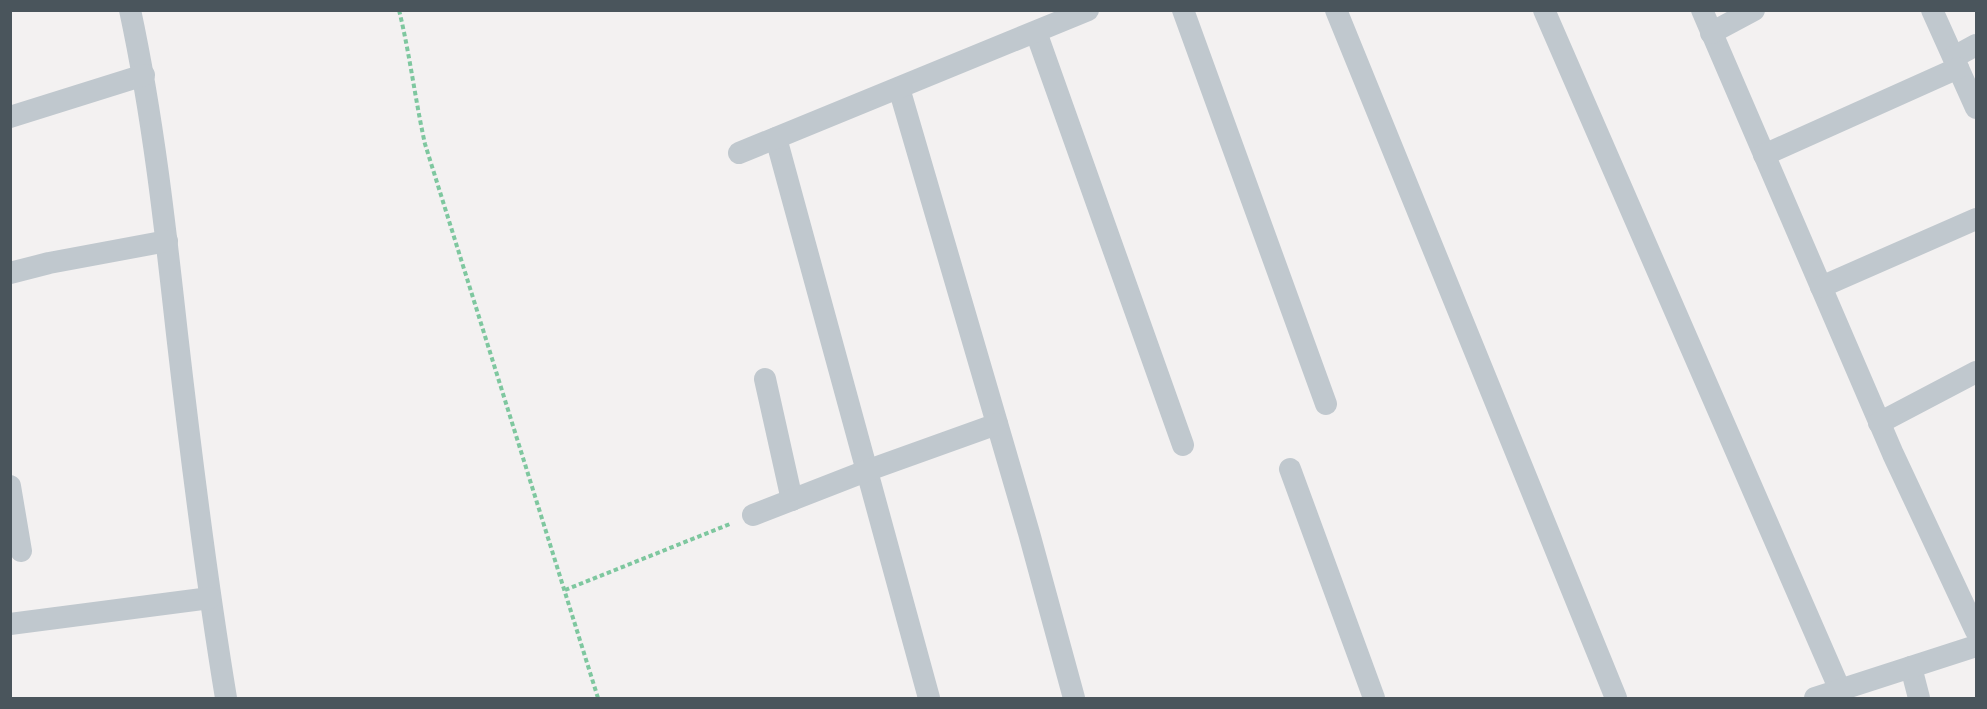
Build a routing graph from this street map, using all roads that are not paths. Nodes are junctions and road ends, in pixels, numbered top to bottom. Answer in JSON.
{"nodes":[{"id":1,"x":130,"y":10,"type":"edge"},
{"id":2,"x":1088,"y":10,"type":"edge"},
{"id":3,"x":1183,"y":10,"type":"edge"},
{"id":4,"x":1336,"y":10,"type":"edge"},
{"id":5,"x":1544,"y":10,"type":"edge"},
{"id":6,"x":1702,"y":10,"type":"edge"},
{"id":7,"x":1754,"y":10,"type":"edge"},
{"id":8,"x":1932,"y":10,"type":"edge"},
{"id":9,"x":1036,"y":32,"type":"junction"},
{"id":10,"x":1711,"y":33,"type":"junction"},
{"id":11,"x":1977,"y":45,"type":"edge"},
{"id":12,"x":1956,"y":63,"type":"junction"},
{"id":13,"x":144,"y":75,"type":"junction"},
{"id":14,"x":899,"y":88,"type":"junction"},
{"id":15,"x":1977,"y":108,"type":"edge"},
{"id":16,"x":10,"y":117,"type":"edge"},
{"id":17,"x":776,"y":138,"type":"junction"},
{"id":18,"x":739,"y":153,"type":"dead end"},
{"id":19,"x":1764,"y":155,"type":"junction"},
{"id":20,"x":1977,"y":219,"type":"edge"},
{"id":21,"x":167,"y":241,"type":"junction"},
{"id":22,"x":10,"y":273,"type":"edge"},
{"id":23,"x":1821,"y":287,"type":"junction"},
{"id":24,"x":1977,"y":372,"type":"edge"},
{"id":25,"x":765,"y":379,"type":"dead end"},
{"id":26,"x":1326,"y":404,"type":"dead end"},
{"id":27,"x":1879,"y":423,"type":"junction"},
{"id":28,"x":997,"y":424,"type":"junction"},
{"id":29,"x":1183,"y":445,"type":"dead end"},
{"id":30,"x":1290,"y":469,"type":"dead end"},
{"id":31,"x":866,"y":471,"type":"junction"},
{"id":32,"x":10,"y":486,"type":"edge"},
{"id":33,"x":792,"y":500,"type":"junction"},
{"id":34,"x":753,"y":515,"type":"road end"},
{"id":35,"x":21,"y":551,"type":"dead end"},
{"id":36,"x":210,"y":598,"type":"junction"},
{"id":37,"x":10,"y":624,"type":"edge"},
{"id":38,"x":1977,"y":631,"type":"edge"},
{"id":39,"x":1977,"y":646,"type":"edge"},
{"id":40,"x":1911,"y":667,"type":"junction"},
{"id":41,"x":1840,"y":690,"type":"junction"},
{"id":42,"x":226,"y":699,"type":"edge"},
{"id":43,"x":928,"y":699,"type":"edge"},
{"id":44,"x":1074,"y":699,"type":"edge"},
{"id":45,"x":1374,"y":699,"type":"edge"},
{"id":46,"x":1616,"y":699,"type":"edge"},
{"id":47,"x":1815,"y":699,"type":"edge"},
{"id":48,"x":1919,"y":699,"type":"edge"}],
"edges":[{"from":1,"to":13,"type":"street"},
{"from":2,"to":9,"type":"street"},
{"from":3,"to":26,"type":"street"},
{"from":4,"to":46,"type":"street"},
{"from":5,"to":41,"type":"street"},
{"from":6,"to":10,"type":"street"},
{"from":7,"to":10,"type":"street"},
{"from":8,"to":12,"type":"street"},
{"from":9,"to":14,"type":"street"},
{"from":9,"to":29,"type":"street"},
{"from":10,"to":19,"type":"street"},
{"from":11,"to":12,"type":"street"},
{"from":12,"to":15,"type":"street"},
{"from":12,"to":19,"type":"street"},
{"from":13,"to":16,"type":"street"},
{"from":13,"to":21,"type":"street"},
{"from":14,"to":17,"type":"street"},
{"from":14,"to":28,"type":"street"},
{"from":17,"to":18,"type":"street"},
{"from":17,"to":31,"type":"street"},
{"from":19,"to":23,"type":"street"},
{"from":20,"to":23,"type":"street"},
{"from":21,"to":22,"type":"street"},
{"from":21,"to":36,"type":"street"},
{"from":23,"to":27,"type":"street"},
{"from":24,"to":27,"type":"street"},
{"from":25,"to":33,"type":"street"},
{"from":27,"to":38,"type":"street"},
{"from":28,"to":31,"type":"street"},
{"from":28,"to":44,"type":"street"},
{"from":30,"to":45,"type":"street"},
{"from":31,"to":33,"type":"street"},
{"from":31,"to":43,"type":"street"},
{"from":32,"to":35,"type":"street"},
{"from":33,"to":34,"type":"street"},
{"from":36,"to":37,"type":"street"},
{"from":36,"to":42,"type":"street"},
{"from":39,"to":40,"type":"street"},
{"from":40,"to":41,"type":"street"},
{"from":40,"to":48,"type":"street"},
{"from":41,"to":47,"type":"street"}]}
